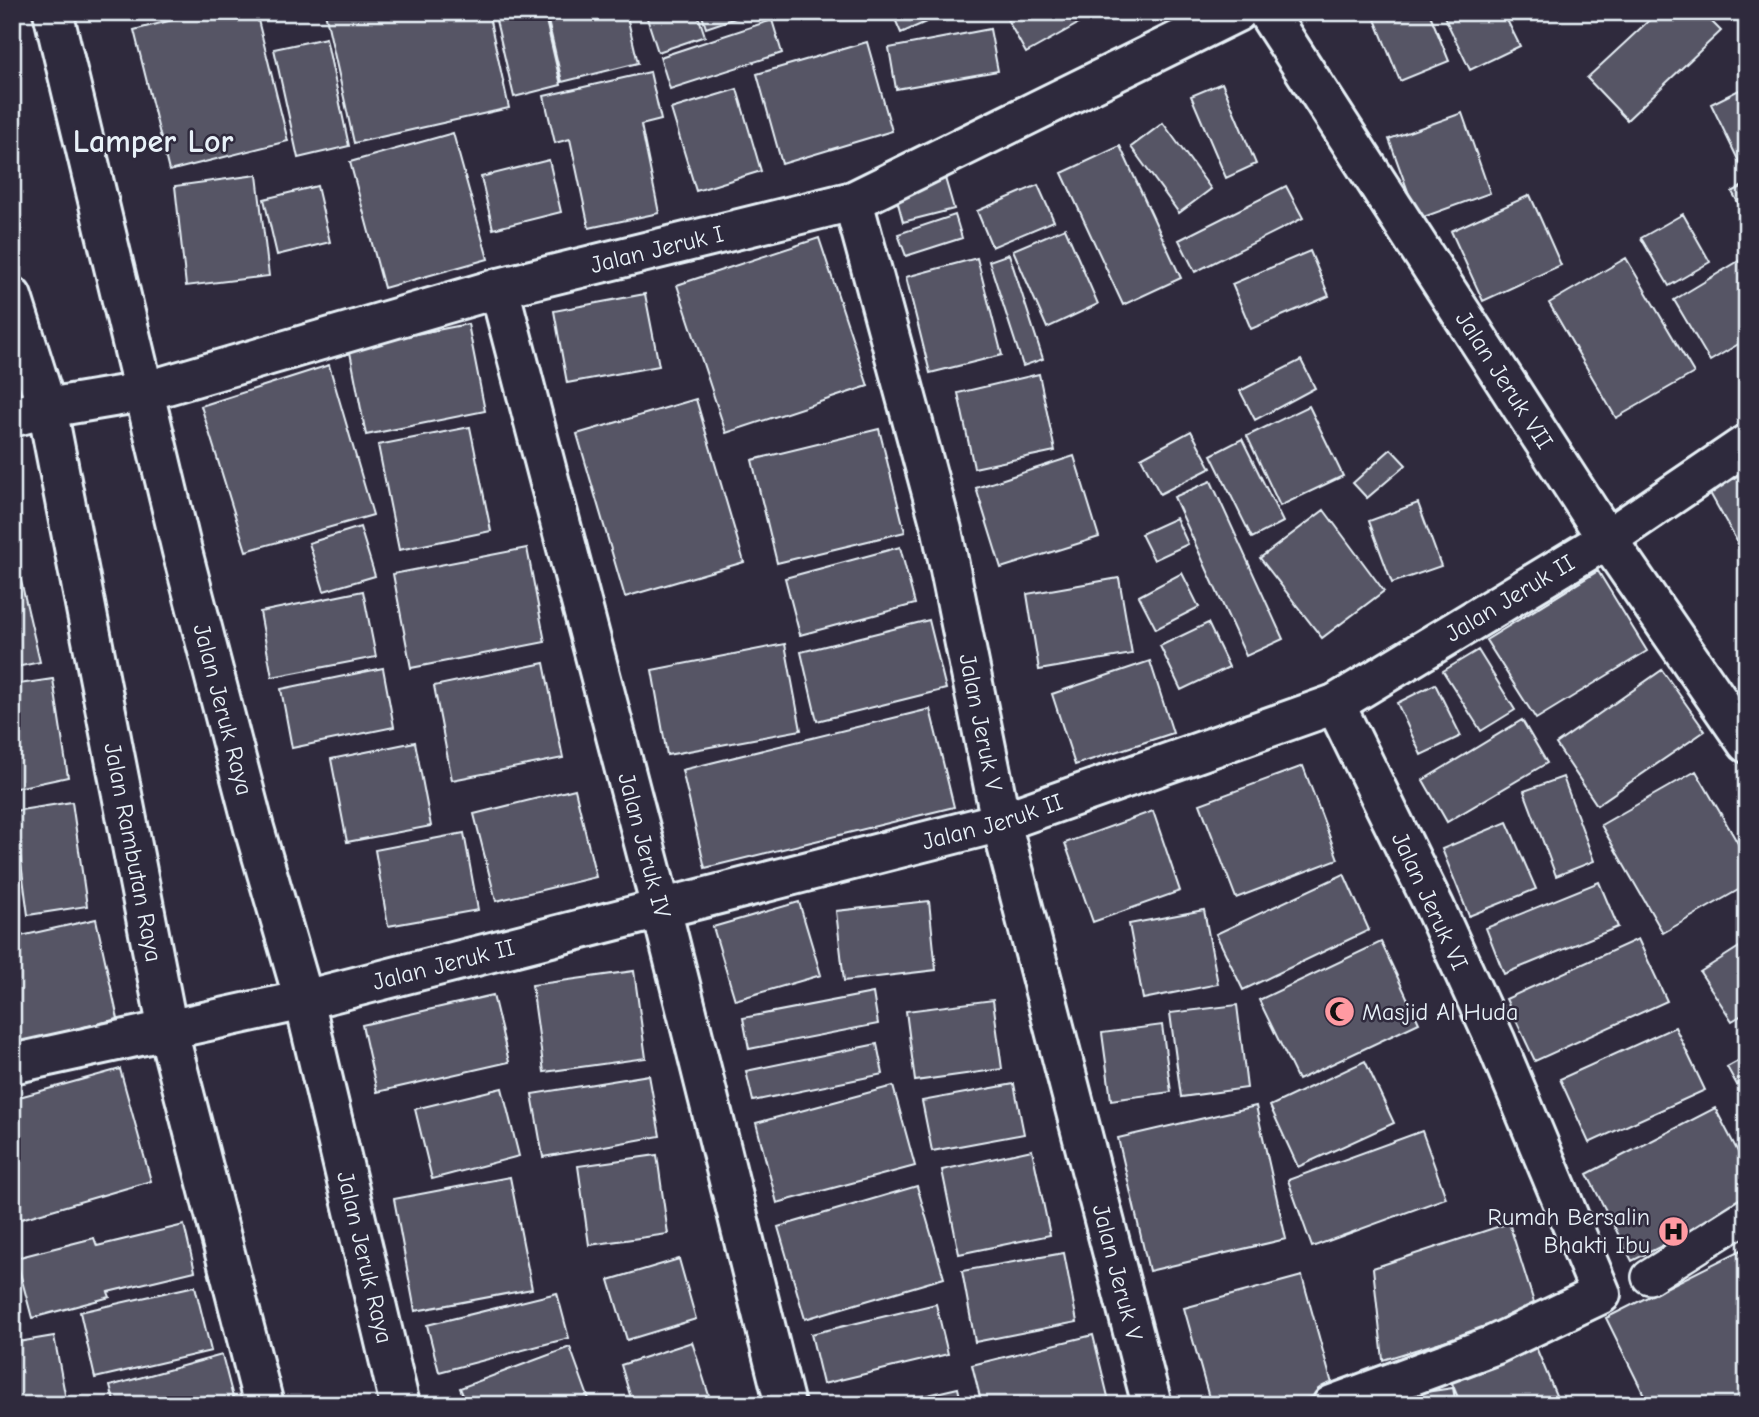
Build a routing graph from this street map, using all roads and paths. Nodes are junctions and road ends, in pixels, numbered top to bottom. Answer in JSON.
{"nodes":[{"id":1,"x":53,"y":12,"type":"edge"},
{"id":2,"x":1237,"y":12,"type":"edge"},
{"id":3,"x":1267,"y":12,"type":"edge"},
{"id":4,"x":853,"y":201,"type":"junction"},
{"id":5,"x":499,"y":288,"type":"junction"},
{"id":6,"x":12,"y":298,"type":"edge"},
{"id":7,"x":143,"y":392,"type":"junction"},
{"id":8,"x":30,"y":412,"type":"edge"},
{"id":9,"x":1747,"y":444,"type":"edge"},
{"id":10,"x":1607,"y":539,"type":"junction"},
{"id":11,"x":1335,"y":704,"type":"junction"},
{"id":12,"x":1747,"y":743,"type":"edge"},
{"id":13,"x":1001,"y":822,"type":"junction"},
{"id":14,"x":661,"y":908,"type":"junction"},
{"id":15,"x":304,"y":1000,"type":"junction"},
{"id":16,"x":168,"y":1031,"type":"junction"},
{"id":17,"x":12,"y":1064,"type":"edge"},
{"id":18,"x":1747,"y":1215,"type":"edge"},
{"id":19,"x":1649,"y":1277,"type":"dead end"},
{"id":20,"x":264,"y":1405,"type":"edge"},
{"id":21,"x":400,"y":1405,"type":"edge"},
{"id":22,"x":785,"y":1405,"type":"edge"},
{"id":23,"x":1152,"y":1405,"type":"edge"},
{"id":24,"x":1332,"y":1405,"type":"edge"}],
"edges":[{"from":1,"to":7,"type":"street","name":"Jalan Jeruk Raya"},
{"from":2,"to":4,"type":"street","name":"Jalan Jeruk I"},
{"from":3,"to":10,"type":"street","name":"Jalan Jeruk VII"},
{"from":4,"to":5,"type":"street","name":"Jalan Jeruk I"},
{"from":4,"to":13,"type":"street","name":"Jalan Jeruk V"},
{"from":5,"to":7,"type":"street","name":"Jalan Jeruk I"},
{"from":5,"to":14,"type":"street","name":"Jalan Jeruk IV"},
{"from":6,"to":8,"type":"street","name":"Jalan Rambutan Raya"},
{"from":7,"to":8,"type":"street","name":"Jalan Jeruk I"},
{"from":7,"to":15,"type":"street","name":"Jalan Jeruk Raya"},
{"from":8,"to":16,"type":"street","name":"Jalan Rambutan Raya"},
{"from":9,"to":10,"type":"street","name":"Jalan Jeruk II"},
{"from":10,"to":11,"type":"street","name":"Jalan Jeruk II"},
{"from":10,"to":12,"type":"street","name":"Jalan Jeruk VII"},
{"from":11,"to":13,"type":"street","name":"Jalan Jeruk II"},
{"from":11,"to":24,"type":"street","name":"Jalan Jeruk VI"},
{"from":13,"to":14,"type":"street","name":"Jalan Jeruk II"},
{"from":13,"to":23,"type":"street","name":"Jalan Jeruk V"},
{"from":14,"to":15,"type":"street","name":"Jalan Jeruk II"},
{"from":14,"to":22,"type":"street","name":"Jalan Jeruk IV"},
{"from":15,"to":16,"type":"street","name":"Jalan Jeruk II"},
{"from":15,"to":21,"type":"street","name":"Jalan Jeruk Raya"},
{"from":16,"to":17,"type":"street","name":"Jalan Jeruk II"},
{"from":16,"to":20,"type":"street","name":"Jalan Rambutan Raya"},
{"from":18,"to":19,"type":"lane"}]}
